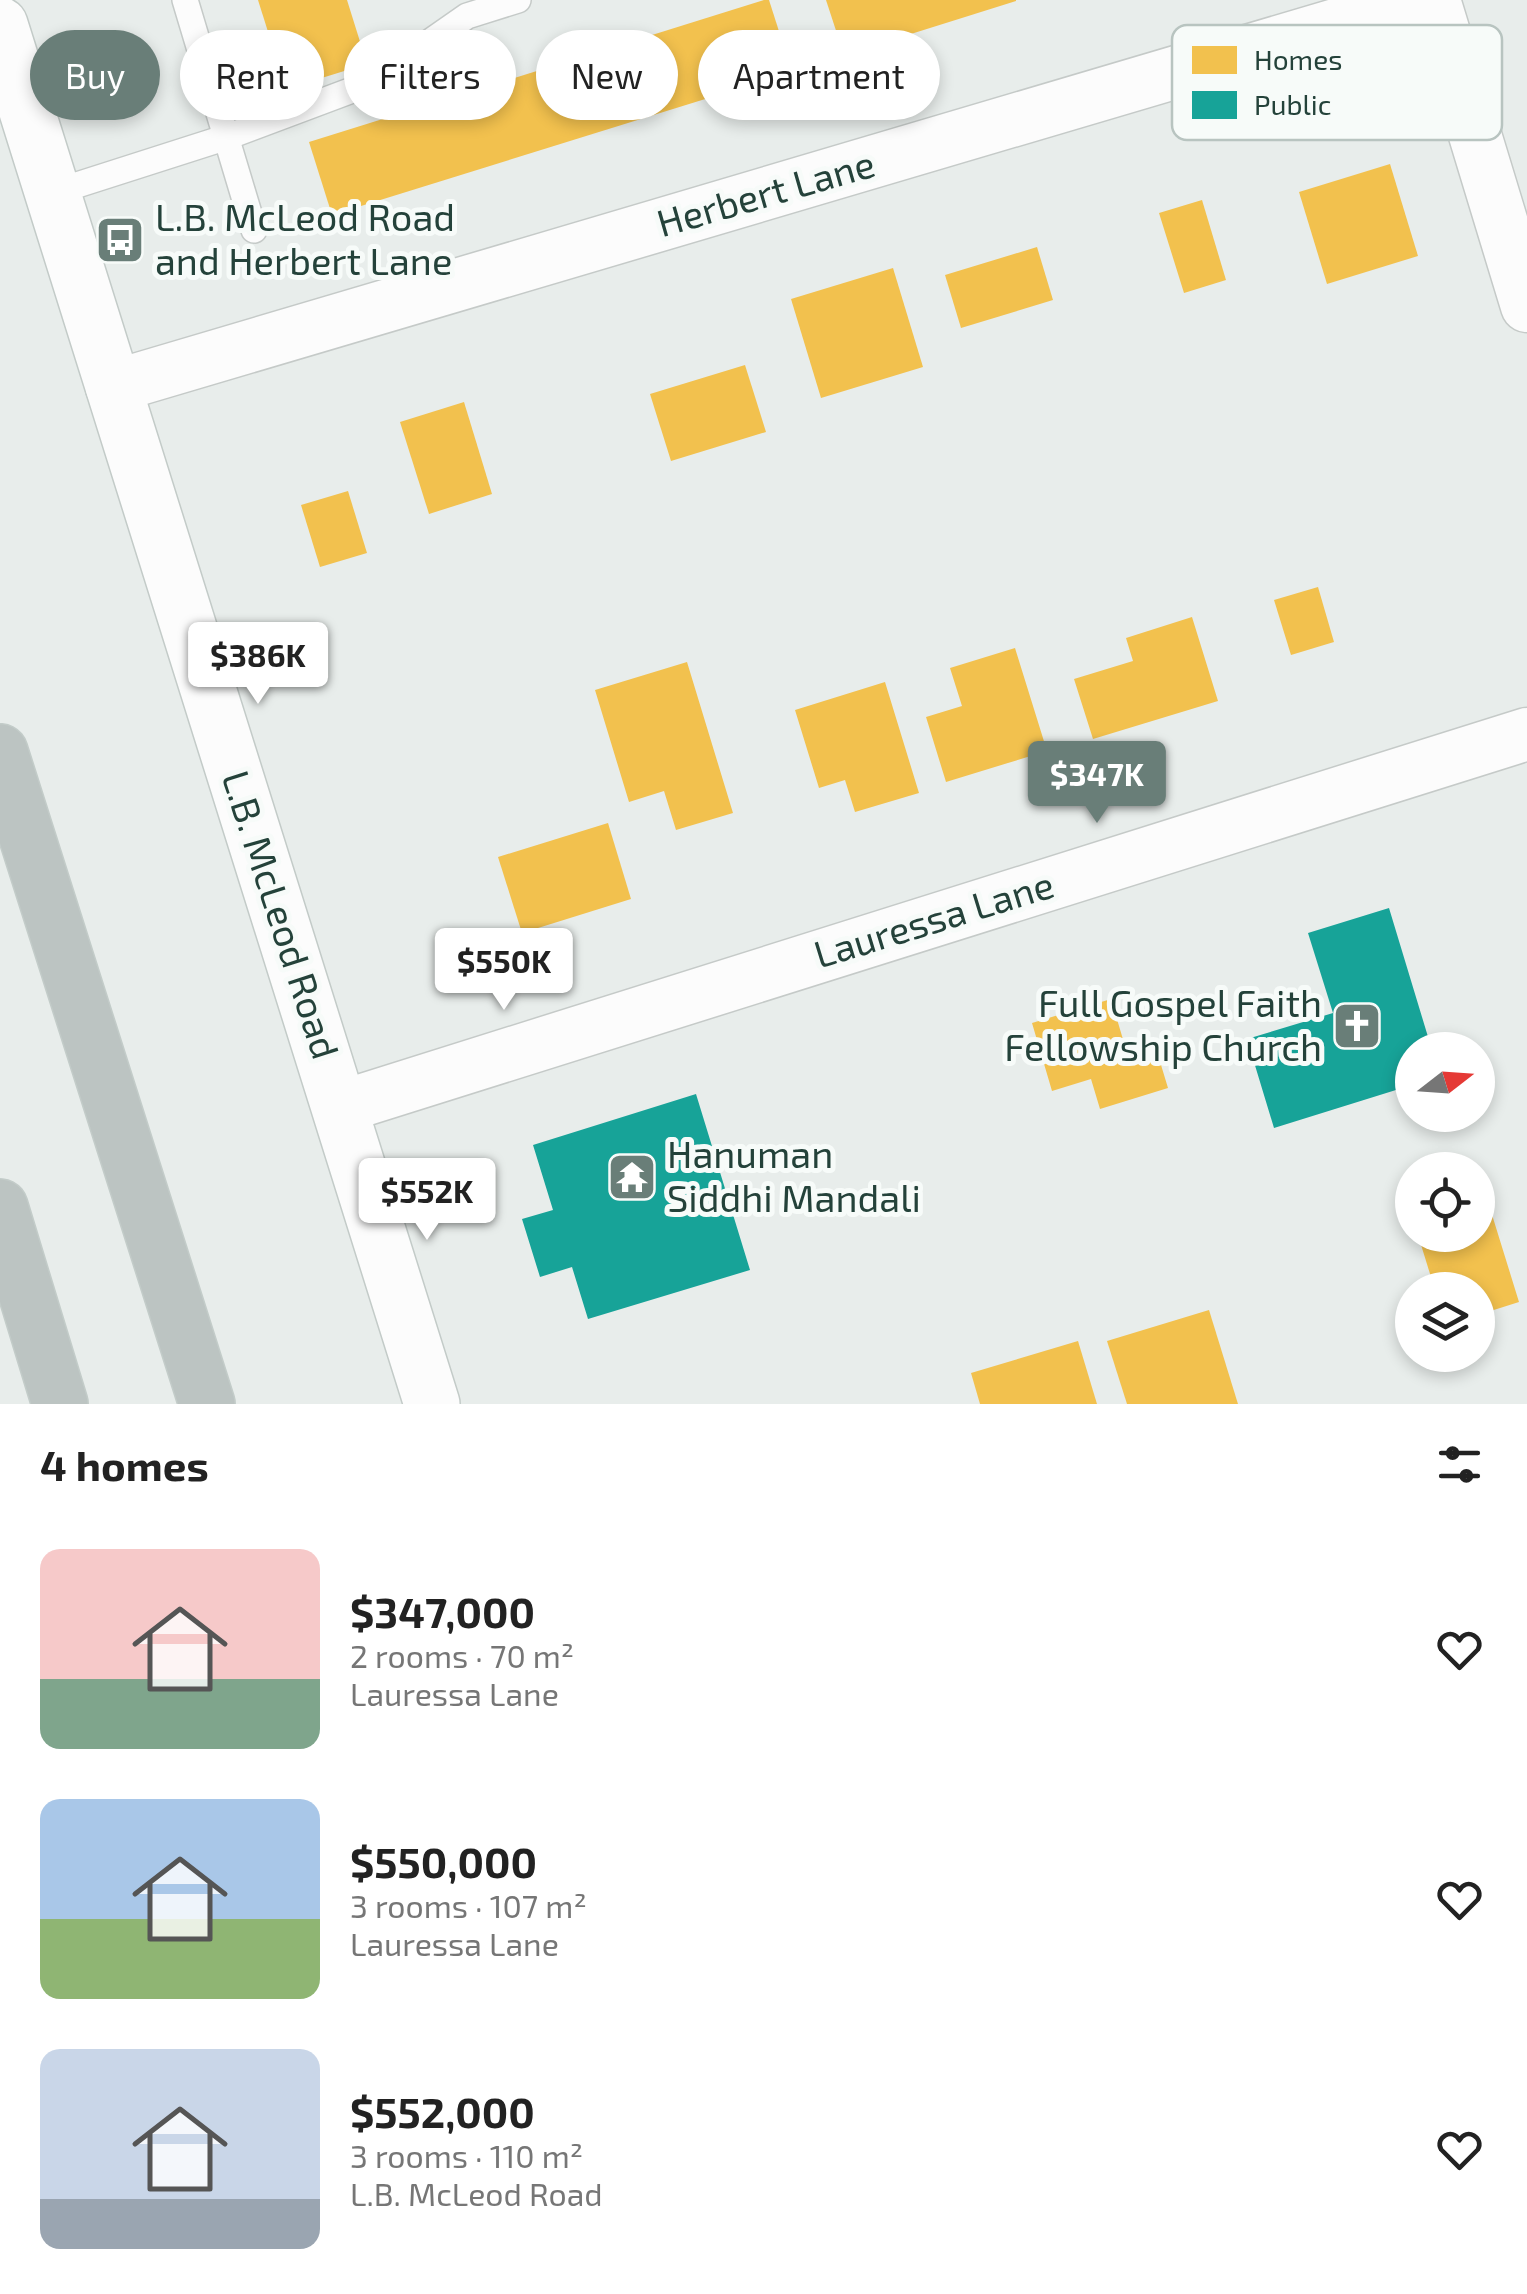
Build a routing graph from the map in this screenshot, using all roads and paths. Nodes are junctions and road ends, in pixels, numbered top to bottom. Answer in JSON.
{"nodes":[{"id":1,"x":185,"y":0,"type":"edge"},
{"id":2,"x":518,"y":0,"type":"edge"},
{"id":3,"x":1420,"y":0,"type":"edge"},
{"id":4,"x":1434,"y":0,"type":"edge"},
{"id":5,"x":0,"y":25,"type":"edge"},
{"id":6,"x":1336,"y":25,"type":"edge"},
{"id":7,"x":1442,"y":25,"type":"edge"},
{"id":8,"x":1172,"y":73,"type":"edge"},
{"id":9,"x":228,"y":136,"type":"junction"},
{"id":10,"x":1477,"y":140,"type":"edge"},
{"id":11,"x":52,"y":192,"type":"junction"},
{"id":12,"x":254,"y":230,"type":"dead end"},
{"id":13,"x":1527,"y":306,"type":"edge"},
{"id":14,"x":112,"y":387,"type":"junction"},
{"id":15,"x":1527,"y":734,"type":"edge"},
{"id":16,"x":0,"y":752,"type":"edge"},
{"id":17,"x":341,"y":1107,"type":"junction"},
{"id":18,"x":0,"y":1208,"type":"edge"},
{"id":19,"x":60,"y":1404,"type":"edge"},
{"id":20,"x":207,"y":1404,"type":"edge"},
{"id":21,"x":432,"y":1404,"type":"edge"}],
"edges":[{"from":1,"to":9,"type":"lane"},
{"from":2,"to":9,"type":"lane"},
{"from":3,"to":6,"type":"street","name":"Herbert Lane"},
{"from":4,"to":7,"type":"street"},
{"from":5,"to":11,"type":"street","name":"L.B. McLeod Road"},
{"from":8,"to":14,"type":"street","name":"Herbert Lane"},
{"from":9,"to":11,"type":"lane"},
{"from":9,"to":12,"type":"lane"},
{"from":10,"to":13,"type":"street"},
{"from":11,"to":14,"type":"street","name":"L.B. McLeod Road"},
{"from":14,"to":17,"type":"street","name":"L.B. McLeod Road"},
{"from":15,"to":17,"type":"street","name":"Lauressa Lane"},
{"from":16,"to":20,"type":"highway"},
{"from":17,"to":21,"type":"street","name":"L.B. McLeod Road"},
{"from":18,"to":19,"type":"highway"}]}
